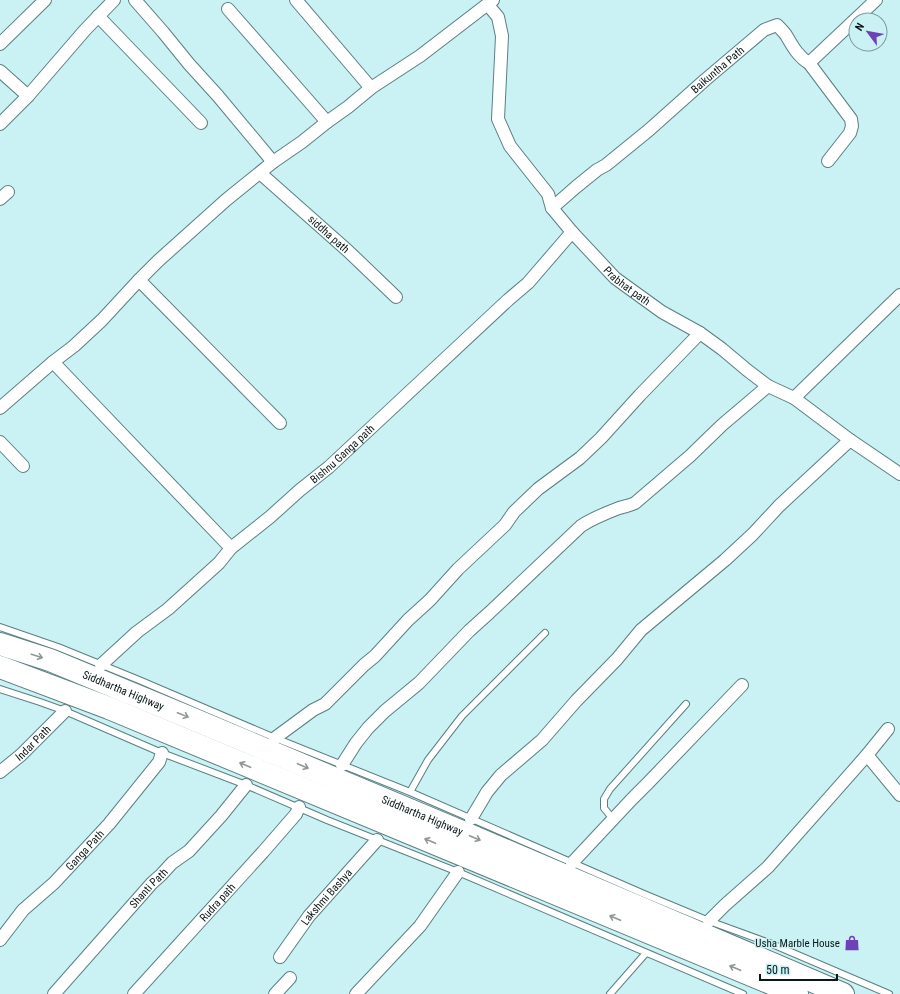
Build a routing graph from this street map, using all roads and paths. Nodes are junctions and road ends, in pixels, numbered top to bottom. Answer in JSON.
{"nodes":[{"id":1,"x":45,"y":0,"type":"edge"},
{"id":2,"x":114,"y":0,"type":"edge"},
{"id":3,"x":135,"y":0,"type":"edge"},
{"id":4,"x":296,"y":0,"type":"edge"},
{"id":5,"x":876,"y":0,"type":"edge"},
{"id":6,"x":490,"y":2,"type":"edge"},
{"id":7,"x":228,"y":9,"type":"dead end"},
{"id":8,"x":98,"y":16,"type":"junction"},
{"id":9,"x":0,"y":44,"type":"edge"},
{"id":10,"x":809,"y":63,"type":"junction"},
{"id":11,"x":0,"y":71,"type":"edge"},
{"id":12,"x":371,"y":88,"type":"junction"},
{"id":13,"x":28,"y":96,"type":"junction"},
{"id":14,"x":327,"y":122,"type":"junction"},
{"id":15,"x":201,"y":123,"type":"dead end"},
{"id":16,"x":0,"y":124,"type":"edge"},
{"id":17,"x":828,"y":161,"type":"dead end"},
{"id":18,"x":273,"y":162,"type":"junction"},
{"id":19,"x":260,"y":173,"type":"junction"},
{"id":20,"x":552,"y":208,"type":"junction"},
{"id":21,"x":572,"y":232,"type":"junction"},
{"id":22,"x":138,"y":280,"type":"junction"},
{"id":23,"x":900,"y":295,"type":"edge"},
{"id":24,"x":396,"y":297,"type":"dead end"},
{"id":25,"x":700,"y":333,"type":"junction"},
{"id":26,"x":53,"y":362,"type":"junction"},
{"id":27,"x":768,"y":386,"type":"junction"},
{"id":28,"x":794,"y":398,"type":"junction"},
{"id":29,"x":0,"y":408,"type":"edge"},
{"id":30,"x":280,"y":423,"type":"dead end"},
{"id":31,"x":850,"y":440,"type":"junction"},
{"id":32,"x":0,"y":442,"type":"edge"},
{"id":33,"x":24,"y":466,"type":"dead end"},
{"id":34,"x":900,"y":474,"type":"edge"},
{"id":35,"x":231,"y":548,"type":"junction"},
{"id":36,"x":0,"y":627,"type":"edge"},
{"id":37,"x":545,"y":633,"type":"dead end"},
{"id":38,"x":0,"y":644,"type":"edge"},
{"id":39,"x":101,"y":665,"type":"junction"},
{"id":40,"x":0,"y":666,"type":"edge"},
{"id":41,"x":742,"y":685,"type":"dead end"},
{"id":42,"x":0,"y":689,"type":"edge"},
{"id":43,"x":686,"y":704,"type":"dead end"},
{"id":44,"x":65,"y":711,"type":"junction"},
{"id":45,"x":888,"y":729,"type":"dead end"},
{"id":46,"x":275,"y":738,"type":"junction"},
{"id":47,"x":162,"y":753,"type":"junction"},
{"id":48,"x":867,"y":755,"type":"junction"},
{"id":49,"x":342,"y":765,"type":"junction"},
{"id":50,"x":0,"y":772,"type":"edge"},
{"id":51,"x":246,"y":785,"type":"junction"},
{"id":52,"x":410,"y":792,"type":"junction"},
{"id":53,"x":900,"y":795,"type":"edge"},
{"id":54,"x":299,"y":807,"type":"junction"},
{"id":55,"x":471,"y":819,"type":"junction"},
{"id":56,"x":613,"y":819,"type":"junction"},
{"id":57,"x":377,"y":840,"type":"junction"},
{"id":58,"x":572,"y":863,"type":"junction"},
{"id":59,"x":458,"y":872,"type":"junction"},
{"id":60,"x":709,"y":921,"type":"junction"},
{"id":61,"x":0,"y":940,"type":"edge"},
{"id":62,"x":646,"y":953,"type":"junction"},
{"id":63,"x":280,"y":957,"type":"dead end"},
{"id":64,"x":763,"y":970,"type":"junction"},
{"id":65,"x":290,"y":978,"type":"dead end"},
{"id":66,"x":54,"y":994,"type":"edge"},
{"id":67,"x":134,"y":994,"type":"edge"},
{"id":68,"x":275,"y":994,"type":"edge"},
{"id":69,"x":356,"y":994,"type":"edge"},
{"id":70,"x":610,"y":994,"type":"edge"},
{"id":71,"x":743,"y":994,"type":"edge"},
{"id":72,"x":796,"y":994,"type":"edge"},
{"id":73,"x":843,"y":994,"type":"edge"},
{"id":74,"x":889,"y":994,"type":"edge"}],
"edges":[{"from":1,"to":9,"type":"street"},
{"from":2,"to":8,"type":"street"},
{"from":3,"to":18,"type":"street"},
{"from":4,"to":12,"type":"street"},
{"from":5,"to":10,"type":"street"},
{"from":6,"to":12,"type":"street"},
{"from":6,"to":20,"type":"street","name":"Prabhat path"},
{"from":7,"to":14,"type":"street"},
{"from":8,"to":13,"type":"street"},
{"from":8,"to":15,"type":"street"},
{"from":10,"to":17,"type":"street"},
{"from":10,"to":20,"type":"street","name":"Baikuntha Path"},
{"from":11,"to":13,"type":"street"},
{"from":12,"to":14,"type":"street"},
{"from":13,"to":16,"type":"street"},
{"from":14,"to":18,"type":"street"},
{"from":18,"to":19,"type":"street"},
{"from":19,"to":22,"type":"street"},
{"from":19,"to":24,"type":"street","name":"siddha path"},
{"from":20,"to":21,"type":"street","name":"Prabhat path"},
{"from":21,"to":25,"type":"street","name":"Prabhat path"},
{"from":21,"to":35,"type":"street","name":"Bishnu Ganga path"},
{"from":22,"to":26,"type":"street"},
{"from":22,"to":30,"type":"street"},
{"from":23,"to":28,"type":"street"},
{"from":25,"to":27,"type":"street","name":"Prabhat path"},
{"from":25,"to":46,"type":"street"},
{"from":26,"to":29,"type":"street"},
{"from":26,"to":35,"type":"street"},
{"from":27,"to":28,"type":"street","name":"Prabhat path"},
{"from":27,"to":49,"type":"street"},
{"from":28,"to":31,"type":"street","name":"Prabhat path"},
{"from":31,"to":34,"type":"street","name":"Prabhat path"},
{"from":31,"to":55,"type":"street"},
{"from":32,"to":33,"type":"street"},
{"from":35,"to":39,"type":"street","name":"Bishnu Ganga path"},
{"from":36,"to":39,"type":"lane"},
{"from":37,"to":52,"type":"lane"},
{"from":38,"to":64,"type":"highway","name":"Siddhartha Highway","one_way":true},
{"from":39,"to":46,"type":"lane"},
{"from":64,"to":40,"type":"highway","name":"Siddhartha Highway","one_way":true},
{"from":41,"to":56,"type":"street"},
{"from":42,"to":44,"type":"lane"},
{"from":43,"to":56,"type":"lane"},
{"from":44,"to":47,"type":"lane"},
{"from":44,"to":50,"type":"street","name":"Indar Path"},
{"from":45,"to":48,"type":"street"},
{"from":46,"to":49,"type":"lane"},
{"from":47,"to":51,"type":"lane"},
{"from":47,"to":61,"type":"street","name":"Ganga Path"},
{"from":48,"to":53,"type":"street"},
{"from":48,"to":60,"type":"street"},
{"from":49,"to":52,"type":"lane"},
{"from":51,"to":54,"type":"lane"},
{"from":51,"to":66,"type":"street","name":"Shanti Path"},
{"from":52,"to":55,"type":"lane"},
{"from":54,"to":57,"type":"lane"},
{"from":54,"to":67,"type":"street","name":"Rudra path"},
{"from":55,"to":58,"type":"lane"},
{"from":56,"to":58,"type":"street"},
{"from":57,"to":59,"type":"lane"},
{"from":57,"to":63,"type":"street","name":"Lakshmi Bashya"},
{"from":58,"to":60,"type":"lane"},
{"from":59,"to":62,"type":"lane"},
{"from":59,"to":69,"type":"street"},
{"from":60,"to":74,"type":"lane"},
{"from":62,"to":70,"type":"lane"},
{"from":62,"to":71,"type":"lane"},
{"from":64,"to":72,"type":"highway","name":"Siddhartha Highway"},
{"from":64,"to":73,"type":"highway","name":"Siddhartha Highway"},
{"from":65,"to":68,"type":"street"}]}
